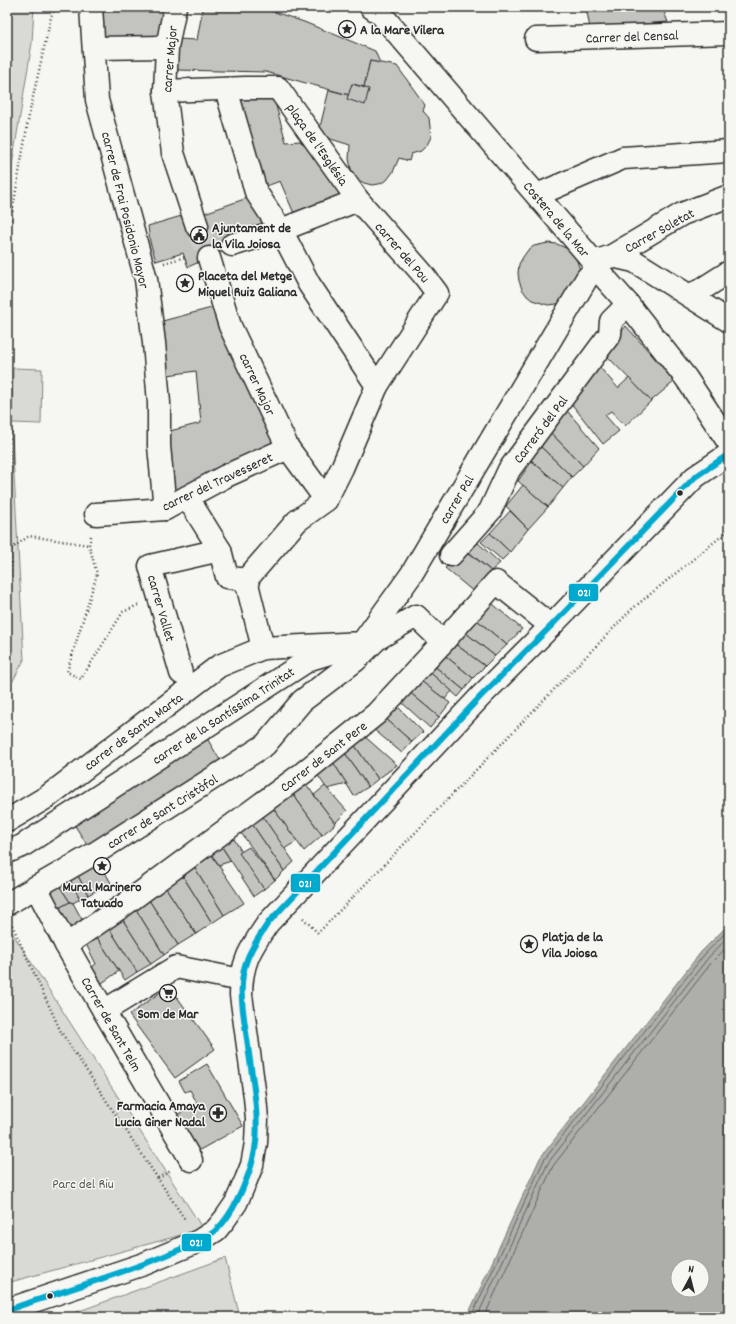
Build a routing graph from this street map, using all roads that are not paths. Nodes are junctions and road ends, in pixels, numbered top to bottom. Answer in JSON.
{"nodes":[{"id":1,"x":91,"y":7,"type":"edge"},
{"id":2,"x":175,"y":7,"type":"edge"},
{"id":3,"x":371,"y":7,"type":"edge"},
{"id":4,"x":729,"y":33,"type":"edge"},
{"id":5,"x":536,"y":39,"type":"dead end"},
{"id":6,"x":167,"y":47,"type":"junction"},
{"id":7,"x":95,"y":48,"type":"junction"},
{"id":8,"x":226,"y":88,"type":"junction"},
{"id":9,"x":165,"y":91,"type":"junction"},
{"id":10,"x":729,"y":151,"type":"edge"},
{"id":11,"x":537,"y":195,"type":"junction"},
{"id":12,"x":729,"y":196,"type":"edge"},
{"id":13,"x":358,"y":200,"type":"junction"},
{"id":14,"x":197,"y":226,"type":"tunnel mouth"},
{"id":15,"x":281,"y":230,"type":"junction"},
{"id":16,"x":232,"y":245,"type":"dead end"},
{"id":17,"x":209,"y":258,"type":"tunnel mouth"},
{"id":18,"x":600,"y":262,"type":"junction"},
{"id":19,"x":729,"y":272,"type":"edge"},
{"id":20,"x":689,"y":295,"type":"junction"},
{"id":21,"x":628,"y":304,"type":"junction"},
{"id":22,"x":729,"y":322,"type":"edge"},
{"id":23,"x":378,"y":386,"type":"junction"},
{"id":24,"x":729,"y":443,"type":"edge"},
{"id":25,"x":288,"y":448,"type":"junction"},
{"id":26,"x":729,"y":454,"type":"edge"},
{"id":27,"x":188,"y":497,"type":"junction"},
{"id":28,"x":326,"y":500,"type":"junction"},
{"id":29,"x":165,"y":509,"type":"junction"},
{"id":30,"x":96,"y":514,"type":"dead end"},
{"id":31,"x":220,"y":550,"type":"junction"},
{"id":32,"x":452,"y":555,"type":"dead end"},
{"id":33,"x":246,"y":580,"type":"junction"},
{"id":34,"x":552,"y":626,"type":"junction"},
{"id":35,"x":370,"y":641,"type":"junction"},
{"id":36,"x":443,"y":642,"type":"junction"},
{"id":37,"x":263,"y":648,"type":"junction"},
{"id":38,"x":181,"y":673,"type":"dead end"},
{"id":39,"x":7,"y":821,"type":"edge"},
{"id":40,"x":7,"y":852,"type":"edge"},
{"id":41,"x":36,"y":886,"type":"junction"},
{"id":42,"x":9,"y":912,"type":"edge"},
{"id":43,"x":66,"y":945,"type":"junction"},
{"id":44,"x":241,"y":980,"type":"junction"},
{"id":45,"x":104,"y":1012,"type":"junction"},
{"id":46,"x":191,"y":1160,"type":"dead end"},
{"id":47,"x":21,"y":1310,"type":"edge"}],
"edges":[{"from":1,"to":7,"type":"street","name":"carrer de Frai Posidonio Mayor"},
{"from":2,"to":6,"type":"street","name":"carrer Major"},
{"from":3,"to":11,"type":"street","name":"Costera de la Mar"},
{"from":4,"to":5,"type":"street","name":"Carrer del Censal"},
{"from":6,"to":7,"type":"street"},
{"from":6,"to":9,"type":"street","name":"carrer Major"},
{"from":7,"to":29,"type":"street","name":"carrer de Frai Posidonio Mayor"},
{"from":8,"to":9,"type":"street"},
{"from":8,"to":13,"type":"street","name":"plaça de l'Església"},
{"from":8,"to":15,"type":"street"},
{"from":9,"to":14,"type":"street","name":"carrer Major"},
{"from":10,"to":11,"type":"street"},
{"from":11,"to":18,"type":"street","name":"Costera de la Mar"},
{"from":12,"to":18,"type":"street","name":"Carrer Soletat"},
{"from":13,"to":15,"type":"street"},
{"from":13,"to":23,"type":"street","name":"carrer del Pou"},
{"from":15,"to":16,"type":"street"},
{"from":15,"to":23,"type":"street"},
{"from":17,"to":25,"type":"street","name":"carrer Major"},
{"from":18,"to":20,"type":"street"},
{"from":18,"to":21,"type":"street","name":"Costera de la Mar"},
{"from":18,"to":35,"type":"street","name":"carrer Pal"},
{"from":19,"to":20,"type":"street"},
{"from":20,"to":22,"type":"street"},
{"from":21,"to":24,"type":"street","name":"Costera de la Mar"},
{"from":21,"to":32,"type":"street","name":"Carreró del Pal"},
{"from":23,"to":28,"type":"street"},
{"from":25,"to":27,"type":"street","name":"carrer del Travesseret"},
{"from":25,"to":28,"type":"street","name":"carrer Major"},
{"from":26,"to":34,"type":"street"},
{"from":27,"to":29,"type":"street","name":"carrer del Travesseret"},
{"from":27,"to":31,"type":"street"},
{"from":28,"to":33,"type":"street"},
{"from":29,"to":30,"type":"street","name":"carrer del Travesseret"},
{"from":31,"to":33,"type":"street"},
{"from":31,"to":38,"type":"street","name":"carrer Vallet"},
{"from":33,"to":37,"type":"street"},
{"from":34,"to":36,"type":"street","name":"Carrer de Sant Pere"},
{"from":34,"to":44,"type":"street"},
{"from":35,"to":36,"type":"street","name":"carrer de la Santíssima Trinitat"},
{"from":35,"to":37,"type":"street"},
{"from":35,"to":40,"type":"street","name":"carrer de la Santíssima Trinitat"},
{"from":35,"to":41,"type":"street","name":"carrer de Sant Cristòfol"},
{"from":36,"to":43,"type":"street","name":"Carrer de Sant Pere"},
{"from":37,"to":39,"type":"street","name":"carrer de Santa Marta"},
{"from":41,"to":42,"type":"street","name":"carrer de Sant Cristòfol"},
{"from":41,"to":43,"type":"street","name":"Carrer de Sant Telm"},
{"from":43,"to":45,"type":"street","name":"Carrer de Sant Telm"},
{"from":44,"to":45,"type":"street"},
{"from":44,"to":47,"type":"street"},
{"from":45,"to":46,"type":"street","name":"Carrer de Sant Telm"}]}
